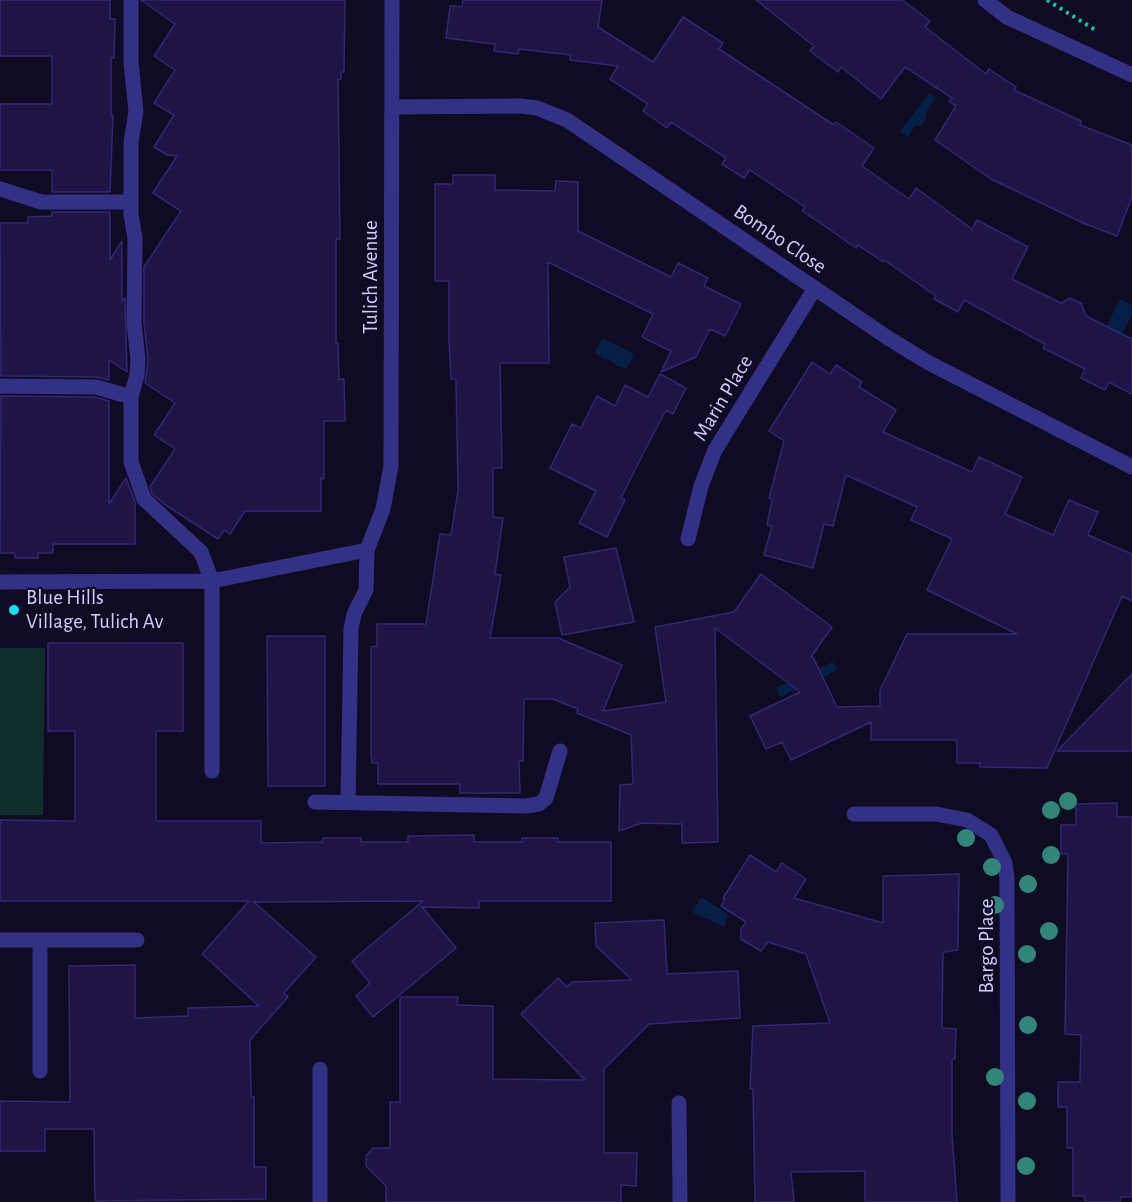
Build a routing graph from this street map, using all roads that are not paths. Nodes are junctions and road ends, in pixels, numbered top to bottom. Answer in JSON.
{"nodes":[{"id":1,"x":131,"y":0,"type":"edge"},
{"id":2,"x":392,"y":0,"type":"edge"},
{"id":3,"x":985,"y":0,"type":"edge"},
{"id":4,"x":1132,"y":75,"type":"edge"},
{"id":5,"x":393,"y":106,"type":"junction"},
{"id":6,"x":0,"y":189,"type":"edge"},
{"id":7,"x":130,"y":202,"type":"junction"},
{"id":8,"x":815,"y":288,"type":"junction"},
{"id":9,"x":0,"y":386,"type":"edge"},
{"id":10,"x":130,"y":397,"type":"junction"},
{"id":11,"x":1132,"y":467,"type":"edge"},
{"id":12,"x":688,"y":539,"type":"dead end"},
{"id":13,"x":367,"y":550,"type":"junction"},
{"id":14,"x":212,"y":581,"type":"junction"},
{"id":15,"x":0,"y":582,"type":"edge"},
{"id":16,"x":560,"y":751,"type":"dead end"},
{"id":17,"x":212,"y":771,"type":"dead end"},
{"id":18,"x":315,"y":802,"type":"dead end"},
{"id":19,"x":348,"y":803,"type":"junction"},
{"id":20,"x":854,"y":814,"type":"dead end"},
{"id":21,"x":0,"y":940,"type":"edge"},
{"id":22,"x":40,"y":940,"type":"junction"},
{"id":23,"x":137,"y":940,"type":"dead end"},
{"id":24,"x":320,"y":1069,"type":"dead end"},
{"id":25,"x":40,"y":1071,"type":"dead end"},
{"id":26,"x":679,"y":1103,"type":"dead end"},
{"id":27,"x":320,"y":1202,"type":"edge"},
{"id":28,"x":680,"y":1202,"type":"edge"},
{"id":29,"x":1008,"y":1202,"type":"edge"}],
"edges":[{"from":1,"to":7,"type":"street"},
{"from":2,"to":5,"type":"street","name":"Tulich Avenue"},
{"from":3,"to":4,"type":"street"},
{"from":5,"to":8,"type":"street","name":"Bombo Close"},
{"from":5,"to":13,"type":"street","name":"Tulich Avenue"},
{"from":6,"to":7,"type":"street"},
{"from":7,"to":10,"type":"street"},
{"from":8,"to":11,"type":"street","name":"Bombo Close"},
{"from":8,"to":12,"type":"street","name":"Marin Place"},
{"from":9,"to":10,"type":"street"},
{"from":10,"to":14,"type":"street"},
{"from":13,"to":14,"type":"street"},
{"from":13,"to":19,"type":"street","name":"Tulich Avenue"},
{"from":14,"to":15,"type":"street"},
{"from":14,"to":17,"type":"street"},
{"from":16,"to":19,"type":"street"},
{"from":18,"to":19,"type":"street"},
{"from":20,"to":29,"type":"street","name":"Bargo Place"},
{"from":21,"to":22,"type":"street"},
{"from":22,"to":23,"type":"street"},
{"from":22,"to":25,"type":"street"},
{"from":24,"to":27,"type":"street"},
{"from":26,"to":28,"type":"street"}]}
